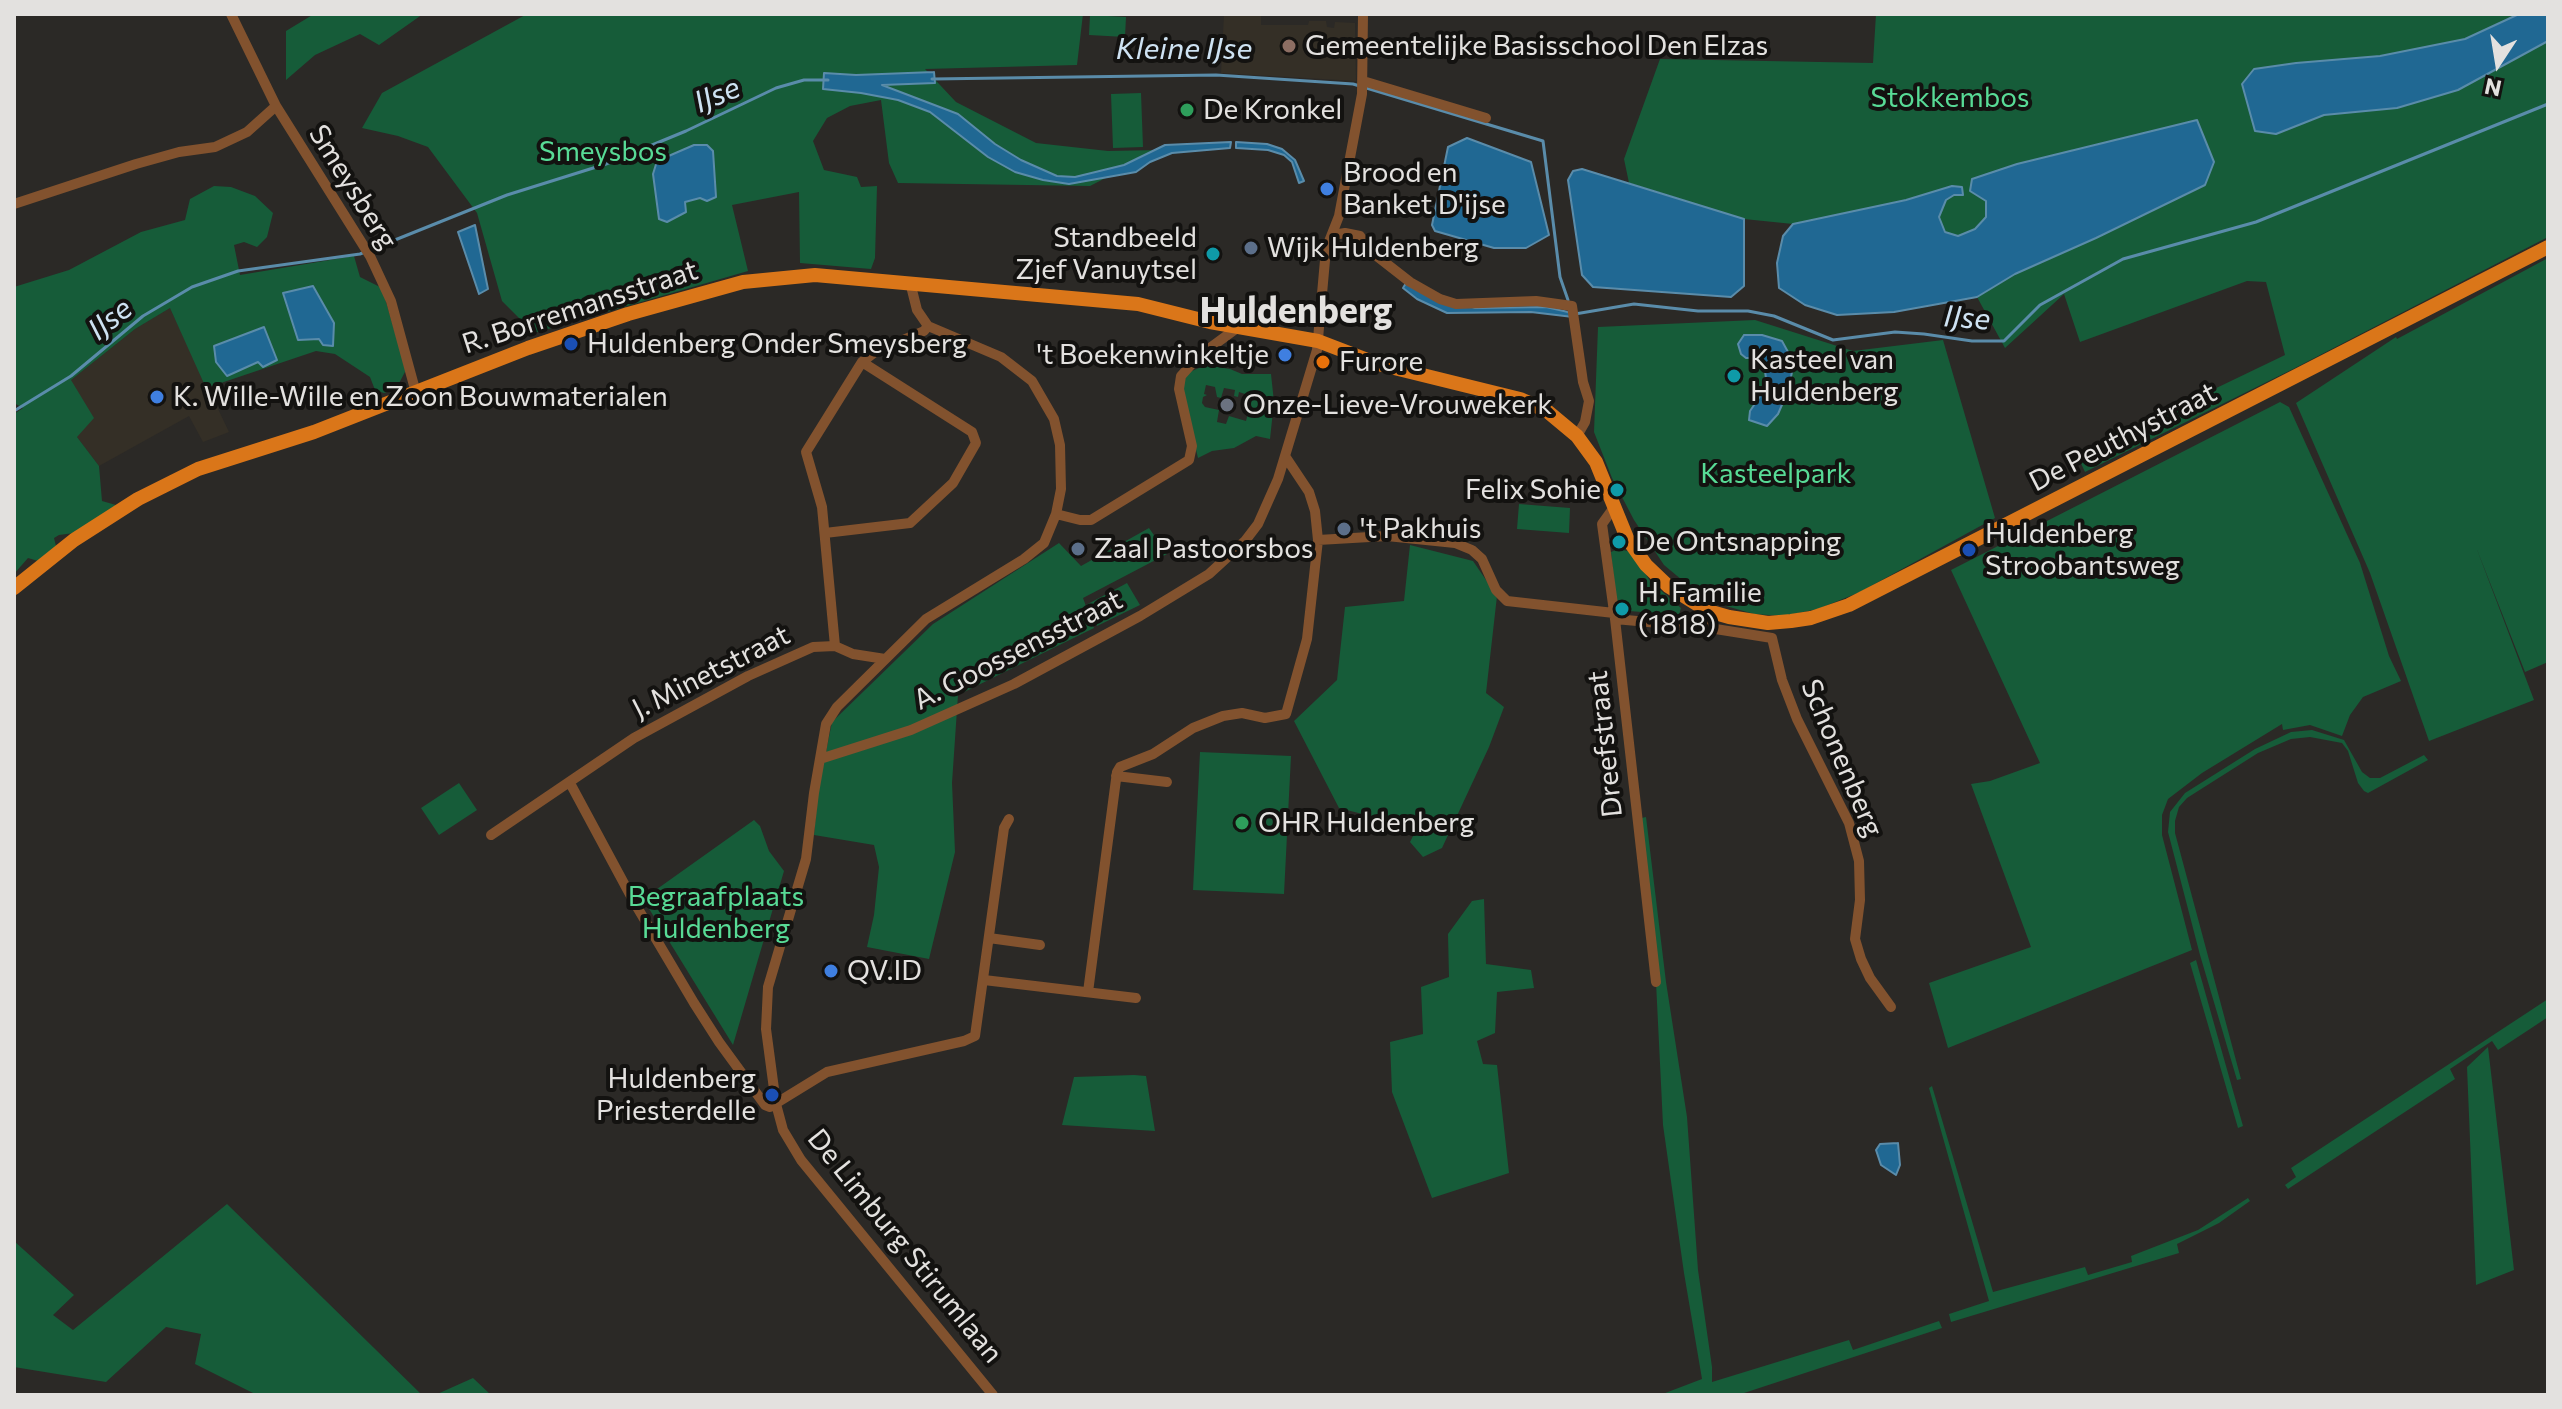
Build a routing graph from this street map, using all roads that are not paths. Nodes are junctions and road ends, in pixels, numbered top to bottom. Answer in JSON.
{"nodes":[{"id":1,"x":231,"y":14,"type":"edge"},
{"id":2,"x":1363,"y":14,"type":"edge"},
{"id":3,"x":1363,"y":85,"type":"junction"},
{"id":4,"x":276,"y":106,"type":"junction"},
{"id":5,"x":1486,"y":118,"type":"dead end"},
{"id":6,"x":14,"y":204,"type":"edge"},
{"id":7,"x":1333,"y":235,"type":"junction"},
{"id":8,"x":2548,"y":247,"type":"edge"},
{"id":9,"x":918,"y":283,"type":"junction"},
{"id":10,"x":928,"y":326,"type":"junction"},
{"id":11,"x":1237,"y":328,"type":"junction"},
{"id":12,"x":1318,"y":341,"type":"junction"},
{"id":13,"x":862,"y":362,"type":"junction"},
{"id":14,"x":416,"y":393,"type":"junction"},
{"id":15,"x":1577,"y":436,"type":"junction"},
{"id":16,"x":1285,"y":456,"type":"junction"},
{"id":17,"x":1615,"y":506,"type":"junction"},
{"id":18,"x":1056,"y":514,"type":"junction"},
{"id":19,"x":825,"y":533,"type":"junction"},
{"id":20,"x":1318,"y":540,"type":"junction"},
{"id":21,"x":14,"y":588,"type":"edge"},
{"id":22,"x":1708,"y":611,"type":"junction"},
{"id":23,"x":1614,"y":616,"type":"junction"},
{"id":24,"x":1703,"y":627,"type":"junction"},
{"id":25,"x":835,"y":646,"type":"junction"},
{"id":26,"x":885,"y":659,"type":"junction"},
{"id":27,"x":820,"y":759,"type":"junction"},
{"id":28,"x":1116,"y":774,"type":"junction"},
{"id":29,"x":1167,"y":782,"type":"dead end"},
{"id":30,"x":570,"y":783,"type":"junction"},
{"id":31,"x":1009,"y":819,"type":"dead end"},
{"id":32,"x":491,"y":835,"type":"dead end"},
{"id":33,"x":989,"y":938,"type":"junction"},
{"id":34,"x":1040,"y":945,"type":"dead end"},
{"id":35,"x":984,"y":980,"type":"junction"},
{"id":36,"x":1656,"y":982,"type":"dead end"},
{"id":37,"x":1088,"y":992,"type":"junction"},
{"id":38,"x":1136,"y":998,"type":"dead end"},
{"id":39,"x":1891,"y":1007,"type":"dead end"},
{"id":40,"x":776,"y":1104,"type":"junction"},
{"id":41,"x":993,"y":1395,"type":"edge"}],
"edges":[{"from":1,"to":4,"type":"street","name":"Smeysberg"},
{"from":2,"to":3,"type":"street","name":"A. Goossensstraat"},
{"from":3,"to":5,"type":"street"},
{"from":3,"to":7,"type":"street","name":"A. Goossensstraat"},
{"from":4,"to":6,"type":"street"},
{"from":4,"to":14,"type":"street","name":"Smeysberg"},
{"from":7,"to":12,"type":"street","name":"A. Goossensstraat"},
{"from":7,"to":15,"type":"street"},
{"from":8,"to":22,"type":"main road","name":"De Peuthystraat"},
{"from":9,"to":10,"type":"street"},
{"from":9,"to":11,"type":"main road","name":"R. Borremansstraat"},
{"from":9,"to":14,"type":"main road","name":"R. Borremansstraat"},
{"from":10,"to":13,"type":"street"},
{"from":10,"to":18,"type":"street","name":"De Limburg Stirumlaan"},
{"from":11,"to":12,"type":"main road","name":"R. Borremansstraat"},
{"from":11,"to":18,"type":"street"},
{"from":12,"to":15,"type":"main road","name":"De Peuthystraat"},
{"from":12,"to":16,"type":"street","name":"A. Goossensstraat"},
{"from":13,"to":19,"type":"street"},
{"from":13,"to":19,"type":"street"},
{"from":14,"to":21,"type":"main road","name":"R. Borremansstraat"},
{"from":15,"to":17,"type":"main road","name":"De Peuthystraat"},
{"from":16,"to":20,"type":"street"},
{"from":16,"to":27,"type":"street","name":"A. Goossensstraat"},
{"from":17,"to":22,"type":"main road","name":"De Peuthystraat"},
{"from":17,"to":23,"type":"street","name":"Dreefstraat"},
{"from":18,"to":26,"type":"street","name":"De Limburg Stirumlaan"},
{"from":19,"to":25,"type":"street"},
{"from":20,"to":23,"type":"street"},
{"from":20,"to":28,"type":"street"},
{"from":22,"to":24,"type":"street"},
{"from":23,"to":24,"type":"street"},
{"from":23,"to":36,"type":"street","name":"Dreefstraat"},
{"from":24,"to":39,"type":"street","name":"Schonenberg"},
{"from":25,"to":26,"type":"street","name":"J. Minetstraat"},
{"from":25,"to":30,"type":"street","name":"J. Minetstraat"},
{"from":26,"to":27,"type":"street","name":"De Limburg Stirumlaan"},
{"from":27,"to":40,"type":"street","name":"De Limburg Stirumlaan"},
{"from":28,"to":29,"type":"street"},
{"from":28,"to":37,"type":"street"},
{"from":30,"to":32,"type":"street","name":"J. Minetstraat"},
{"from":30,"to":40,"type":"street"},
{"from":31,"to":33,"type":"street"},
{"from":33,"to":34,"type":"street"},
{"from":33,"to":35,"type":"street"},
{"from":35,"to":37,"type":"street"},
{"from":35,"to":40,"type":"street"},
{"from":37,"to":38,"type":"street"},
{"from":40,"to":41,"type":"street","name":"De Limburg Stirumlaan"}]}
